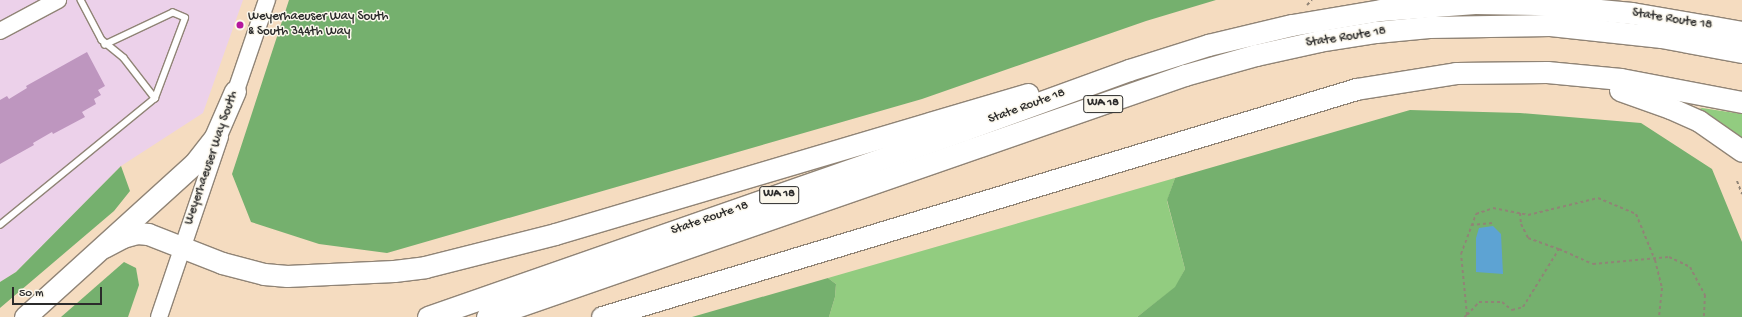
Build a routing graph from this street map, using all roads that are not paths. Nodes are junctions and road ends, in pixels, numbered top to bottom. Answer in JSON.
{"nodes":[{"id":1,"x":58,"y":0,"type":"edge"},
{"id":2,"x":81,"y":0,"type":"edge"},
{"id":3,"x":267,"y":0,"type":"edge"},
{"id":4,"x":1464,"y":0,"type":"edge"},
{"id":5,"x":1435,"y":4,"type":"junction"},
{"id":6,"x":0,"y":31,"type":"edge"},
{"id":7,"x":1742,"y":32,"type":"edge"},
{"id":8,"x":105,"y":44,"type":"junction"},
{"id":9,"x":1742,"y":52,"type":"edge"},
{"id":10,"x":1129,"y":70,"type":"junction"},
{"id":11,"x":1548,"y":72,"type":"junction"},
{"id":12,"x":235,"y":91,"type":"junction"},
{"id":13,"x":155,"y":98,"type":"junction"},
{"id":14,"x":1742,"y":102,"type":"edge"},
{"id":15,"x":1742,"y":151,"type":"edge"},
{"id":16,"x":0,"y":225,"type":"edge"},
{"id":17,"x":104,"y":247,"type":"junction"},
{"id":18,"x":182,"y":248,"type":"junction"},
{"id":19,"x":25,"y":317,"type":"edge"},
{"id":20,"x":159,"y":317,"type":"edge"},
{"id":21,"x":428,"y":317,"type":"edge"},
{"id":22,"x":487,"y":317,"type":"edge"},
{"id":23,"x":603,"y":317,"type":"edge"}],
"edges":[{"from":1,"to":6,"type":"street"},
{"from":2,"to":8,"type":"lane"},
{"from":3,"to":12,"type":"street","name":"Weyerhaeuser Way South"},
{"from":4,"to":5,"type":"highway"},
{"from":5,"to":7,"type":"highway","name":"State Route 18","number":"WA 18"},
{"from":5,"to":10,"type":"highway","name":"State Route 18","number":"WA 18"},
{"from":8,"to":13,"type":"lane"},
{"from":8,"to":13,"type":"lane"},
{"from":9,"to":22,"type":"highway","name":"State Route 18","number":"WA 18"},
{"from":10,"to":18,"type":"highway"},
{"from":10,"to":21,"type":"highway","name":"State Route 18","number":"WA 18"},
{"from":11,"to":14,"type":"highway"},
{"from":11,"to":15,"type":"highway"},
{"from":11,"to":23,"type":"highway"},
{"from":12,"to":17,"type":"highway"},
{"from":12,"to":18,"type":"street","name":"Weyerhaeuser Way South"},
{"from":13,"to":16,"type":"lane"},
{"from":17,"to":18,"type":"highway"},
{"from":17,"to":19,"type":"highway"},
{"from":18,"to":20,"type":"street","name":"Weyerhaeuser Way South"}]}
